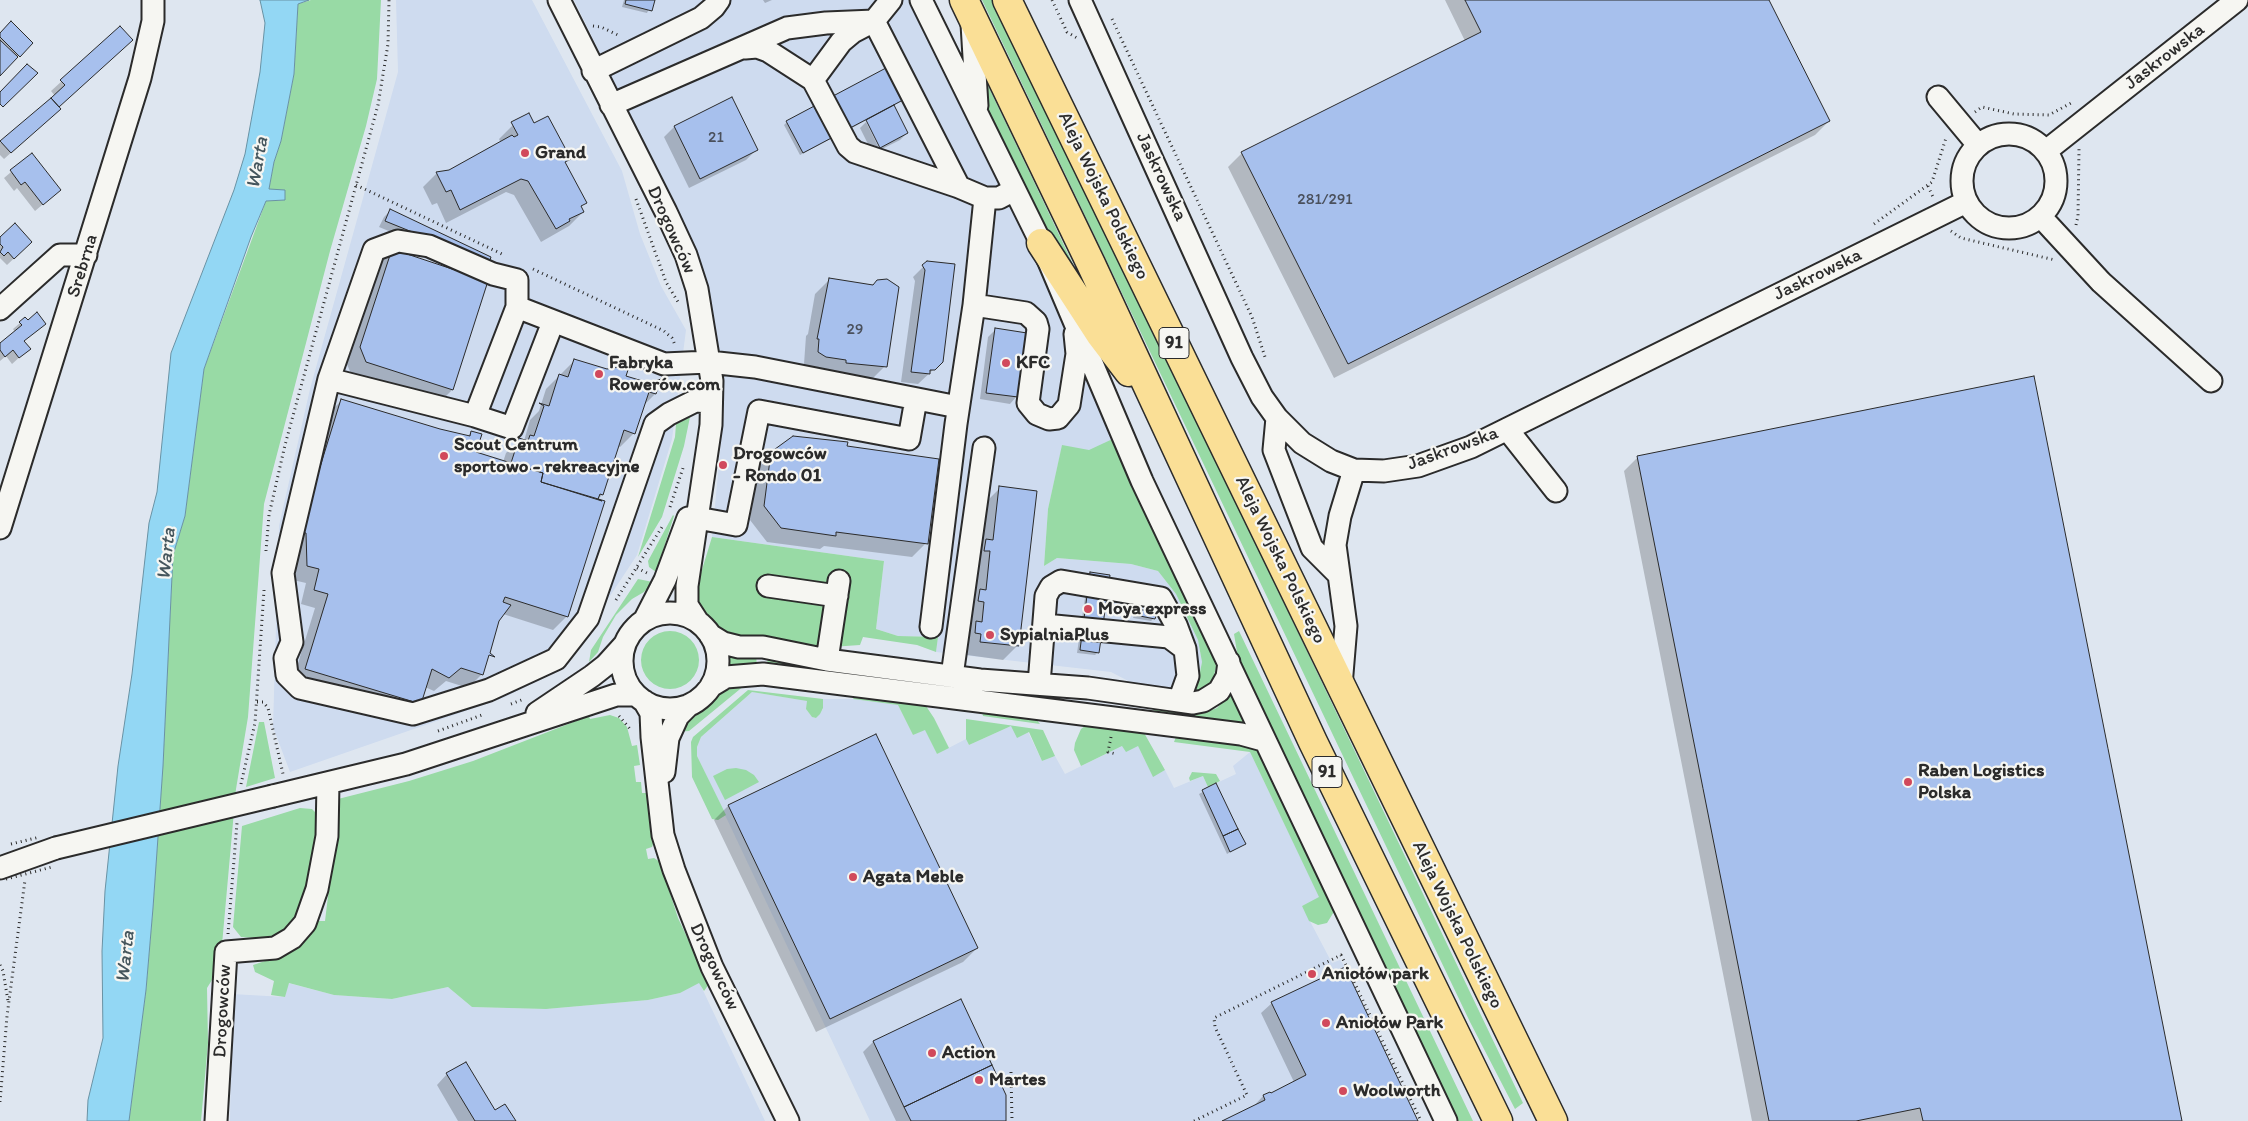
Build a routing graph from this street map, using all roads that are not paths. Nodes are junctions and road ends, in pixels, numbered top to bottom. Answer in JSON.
{"nodes":[{"id":1,"x":153,"y":0,"type":"edge"},
{"id":2,"x":559,"y":0,"type":"edge"},
{"id":3,"x":719,"y":0,"type":"edge"},
{"id":4,"x":891,"y":0,"type":"edge"},
{"id":5,"x":921,"y":0,"type":"edge"},
{"id":6,"x":1007,"y":0,"type":"edge"},
{"id":7,"x":1080,"y":0,"type":"edge"},
{"id":8,"x":2237,"y":0,"type":"edge"},
{"id":9,"x":968,"y":8,"type":"edge"},
{"id":10,"x":874,"y":21,"type":"junction"},
{"id":11,"x":745,"y":48,"type":"junction"},
{"id":12,"x":593,"y":71,"type":"junction"},
{"id":13,"x":813,"y":80,"type":"junction"},
{"id":14,"x":1938,"y":97,"type":"dead end"},
{"id":15,"x":611,"y":105,"type":"junction"},
{"id":16,"x":977,"y":114,"type":"junction"},
{"id":17,"x":1978,"y":145,"type":"junction"},
{"id":18,"x":2046,"y":151,"type":"junction"},
{"id":19,"x":959,"y":186,"type":"junction"},
{"id":20,"x":1014,"y":190,"type":"junction"},
{"id":21,"x":985,"y":198,"type":"junction"},
{"id":22,"x":1966,"y":202,"type":"junction"},
{"id":23,"x":2041,"y":217,"type":"junction"},
{"id":24,"x":1041,"y":243,"type":"junction"},
{"id":25,"x":86,"y":255,"type":"junction"},
{"id":26,"x":974,"y":305,"type":"junction"},
{"id":27,"x":517,"y":307,"type":"junction"},
{"id":28,"x":0,"y":309,"type":"edge"},
{"id":29,"x":553,"y":322,"type":"junction"},
{"id":30,"x":1075,"y":326,"type":"junction"},
{"id":31,"x":709,"y":362,"type":"junction"},
{"id":32,"x":329,"y":379,"type":"junction"},
{"id":33,"x":2211,"y":382,"type":"dead end"},
{"id":34,"x":916,"y":399,"type":"junction"},
{"id":35,"x":711,"y":402,"type":"junction"},
{"id":36,"x":958,"y":407,"type":"junction"},
{"id":37,"x":475,"y":416,"type":"junction"},
{"id":38,"x":1163,"y":418,"type":"junction"},
{"id":39,"x":1276,"y":418,"type":"junction"},
{"id":40,"x":1507,"y":429,"type":"junction"},
{"id":41,"x":984,"y":448,"type":"dead end"},
{"id":42,"x":1354,"y":470,"type":"junction"},
{"id":43,"x":703,"y":478,"type":"junction"},
{"id":44,"x":1556,"y":491,"type":"dead end"},
{"id":45,"x":697,"y":518,"type":"junction"},
{"id":46,"x":0,"y":528,"type":"edge"},
{"id":47,"x":1338,"y":574,"type":"junction"},
{"id":48,"x":768,"y":586,"type":"dead end"},
{"id":49,"x":645,"y":620,"type":"junction"},
{"id":50,"x":931,"y":627,"type":"dead end"},
{"id":51,"x":704,"y":628,"type":"junction"},
{"id":52,"x":1042,"y":634,"type":"junction"},
{"id":53,"x":625,"y":644,"type":"junction"},
{"id":54,"x":1186,"y":648,"type":"junction"},
{"id":55,"x":827,"y":660,"type":"junction"},
{"id":56,"x":1229,"y":662,"type":"junction"},
{"id":57,"x":952,"y":676,"type":"junction"},
{"id":58,"x":1038,"y":684,"type":"junction"},
{"id":59,"x":710,"y":686,"type":"junction"},
{"id":60,"x":1341,"y":686,"type":"junction"},
{"id":61,"x":640,"y":698,"type":"junction"},
{"id":62,"x":1179,"y":701,"type":"junction"},
{"id":63,"x":688,"y":705,"type":"junction"},
{"id":64,"x":516,"y":726,"type":"junction"},
{"id":65,"x":1264,"y":740,"type":"junction"},
{"id":66,"x":328,"y":783,"type":"junction"},
{"id":67,"x":659,"y":807,"type":"junction"},
{"id":68,"x":56,"y":848,"type":"junction"},
{"id":69,"x":0,"y":857,"type":"edge"},
{"id":70,"x":0,"y":868,"type":"edge"},
{"id":71,"x":216,"y":1121,"type":"edge"},
{"id":72,"x":788,"y":1121,"type":"edge"},
{"id":73,"x":1446,"y":1121,"type":"edge"},
{"id":74,"x":1498,"y":1121,"type":"edge"},
{"id":75,"x":1552,"y":1121,"type":"edge"}],
"edges":[{"from":1,"to":25,"type":"street","name":"Srebrna"},
{"from":2,"to":12,"type":"street","name":"Drogowców"},
{"from":3,"to":12,"type":"street"},
{"from":4,"to":10,"type":"street"},
{"from":5,"to":16,"type":"street"},
{"from":6,"to":60,"type":"main road","name":"Aleja Wojska Polskiego","number":"91"},
{"from":7,"to":39,"type":"street","name":"Jaskrowska"},
{"from":8,"to":18,"type":"street","name":"Jaskrowska"},
{"from":9,"to":16,"type":"street"},
{"from":9,"to":38,"type":"main road","number":"91"},
{"from":10,"to":11,"type":"street"},
{"from":10,"to":13,"type":"street"},
{"from":10,"to":19,"type":"street"},
{"from":11,"to":13,"type":"street"},
{"from":11,"to":15,"type":"street"},
{"from":12,"to":15,"type":"street","name":"Drogowców"},
{"from":13,"to":19,"type":"street"},
{"from":14,"to":17,"type":"street"},
{"from":15,"to":31,"type":"street","name":"Drogowców"},
{"from":16,"to":20,"type":"street"},
{"from":17,"to":18,"type":"street"},
{"from":17,"to":22,"type":"street"},
{"from":18,"to":23,"type":"street"},
{"from":19,"to":21,"type":"street"},
{"from":20,"to":21,"type":"street"},
{"from":20,"to":24,"type":"street"},
{"from":21,"to":26,"type":"street"},
{"from":22,"to":23,"type":"street"},
{"from":22,"to":40,"type":"street","name":"Jaskrowska"},
{"from":23,"to":33,"type":"street"},
{"from":24,"to":30,"type":"street"},
{"from":24,"to":38,"type":"main road"},
{"from":25,"to":28,"type":"street"},
{"from":25,"to":46,"type":"street","name":"Srebrna"},
{"from":26,"to":30,"type":"street"},
{"from":26,"to":36,"type":"street"},
{"from":27,"to":29,"type":"street"},
{"from":27,"to":32,"type":"street"},
{"from":27,"to":37,"type":"street"},
{"from":29,"to":31,"type":"street"},
{"from":29,"to":37,"type":"street"},
{"from":30,"to":56,"type":"street"},
{"from":31,"to":34,"type":"street"},
{"from":31,"to":35,"type":"street","name":"Drogowców"},
{"from":32,"to":35,"type":"street"},
{"from":32,"to":37,"type":"street"},
{"from":34,"to":36,"type":"street"},
{"from":34,"to":45,"type":"street"},
{"from":35,"to":43,"type":"street","name":"Drogowców"},
{"from":36,"to":50,"type":"street"},
{"from":38,"to":74,"type":"main road","number":"91"},
{"from":39,"to":42,"type":"street","name":"Jaskrowska"},
{"from":39,"to":47,"type":"street"},
{"from":40,"to":42,"type":"street","name":"Jaskrowska"},
{"from":40,"to":44,"type":"street"},
{"from":41,"to":57,"type":"street"},
{"from":42,"to":47,"type":"street"},
{"from":43,"to":45,"type":"street","name":"Drogowców"},
{"from":43,"to":49,"type":"street","name":"Drogowców"},
{"from":45,"to":51,"type":"street","name":"Drogowców"},
{"from":47,"to":60,"type":"street"},
{"from":48,"to":55,"type":"street"},
{"from":49,"to":51,"type":"street"},
{"from":49,"to":53,"type":"street"},
{"from":51,"to":55,"type":"street"},
{"from":51,"to":59,"type":"street"},
{"from":52,"to":54,"type":"street"},
{"from":52,"to":54,"type":"street"},
{"from":52,"to":58,"type":"street"},
{"from":53,"to":61,"type":"street"},
{"from":53,"to":64,"type":"street"},
{"from":54,"to":62,"type":"street"},
{"from":55,"to":57,"type":"street"},
{"from":56,"to":62,"type":"street"},
{"from":56,"to":65,"type":"street"},
{"from":57,"to":58,"type":"street"},
{"from":58,"to":62,"type":"street"},
{"from":59,"to":63,"type":"street"},
{"from":59,"to":65,"type":"street"},
{"from":60,"to":75,"type":"main road","name":"Aleja Wojska Polskiego","number":"91"},
{"from":61,"to":63,"type":"street"},
{"from":61,"to":64,"type":"street"},
{"from":61,"to":67,"type":"street","name":"Drogowców"},
{"from":63,"to":67,"type":"street","name":"Drogowców"},
{"from":64,"to":66,"type":"street"},
{"from":65,"to":73,"type":"street"},
{"from":66,"to":68,"type":"street","bridge":true},
{"from":66,"to":71,"type":"street","name":"Drogowców"},
{"from":67,"to":72,"type":"street","name":"Drogowców"},
{"from":68,"to":69,"type":"street"},
{"from":68,"to":70,"type":"street"}]}
